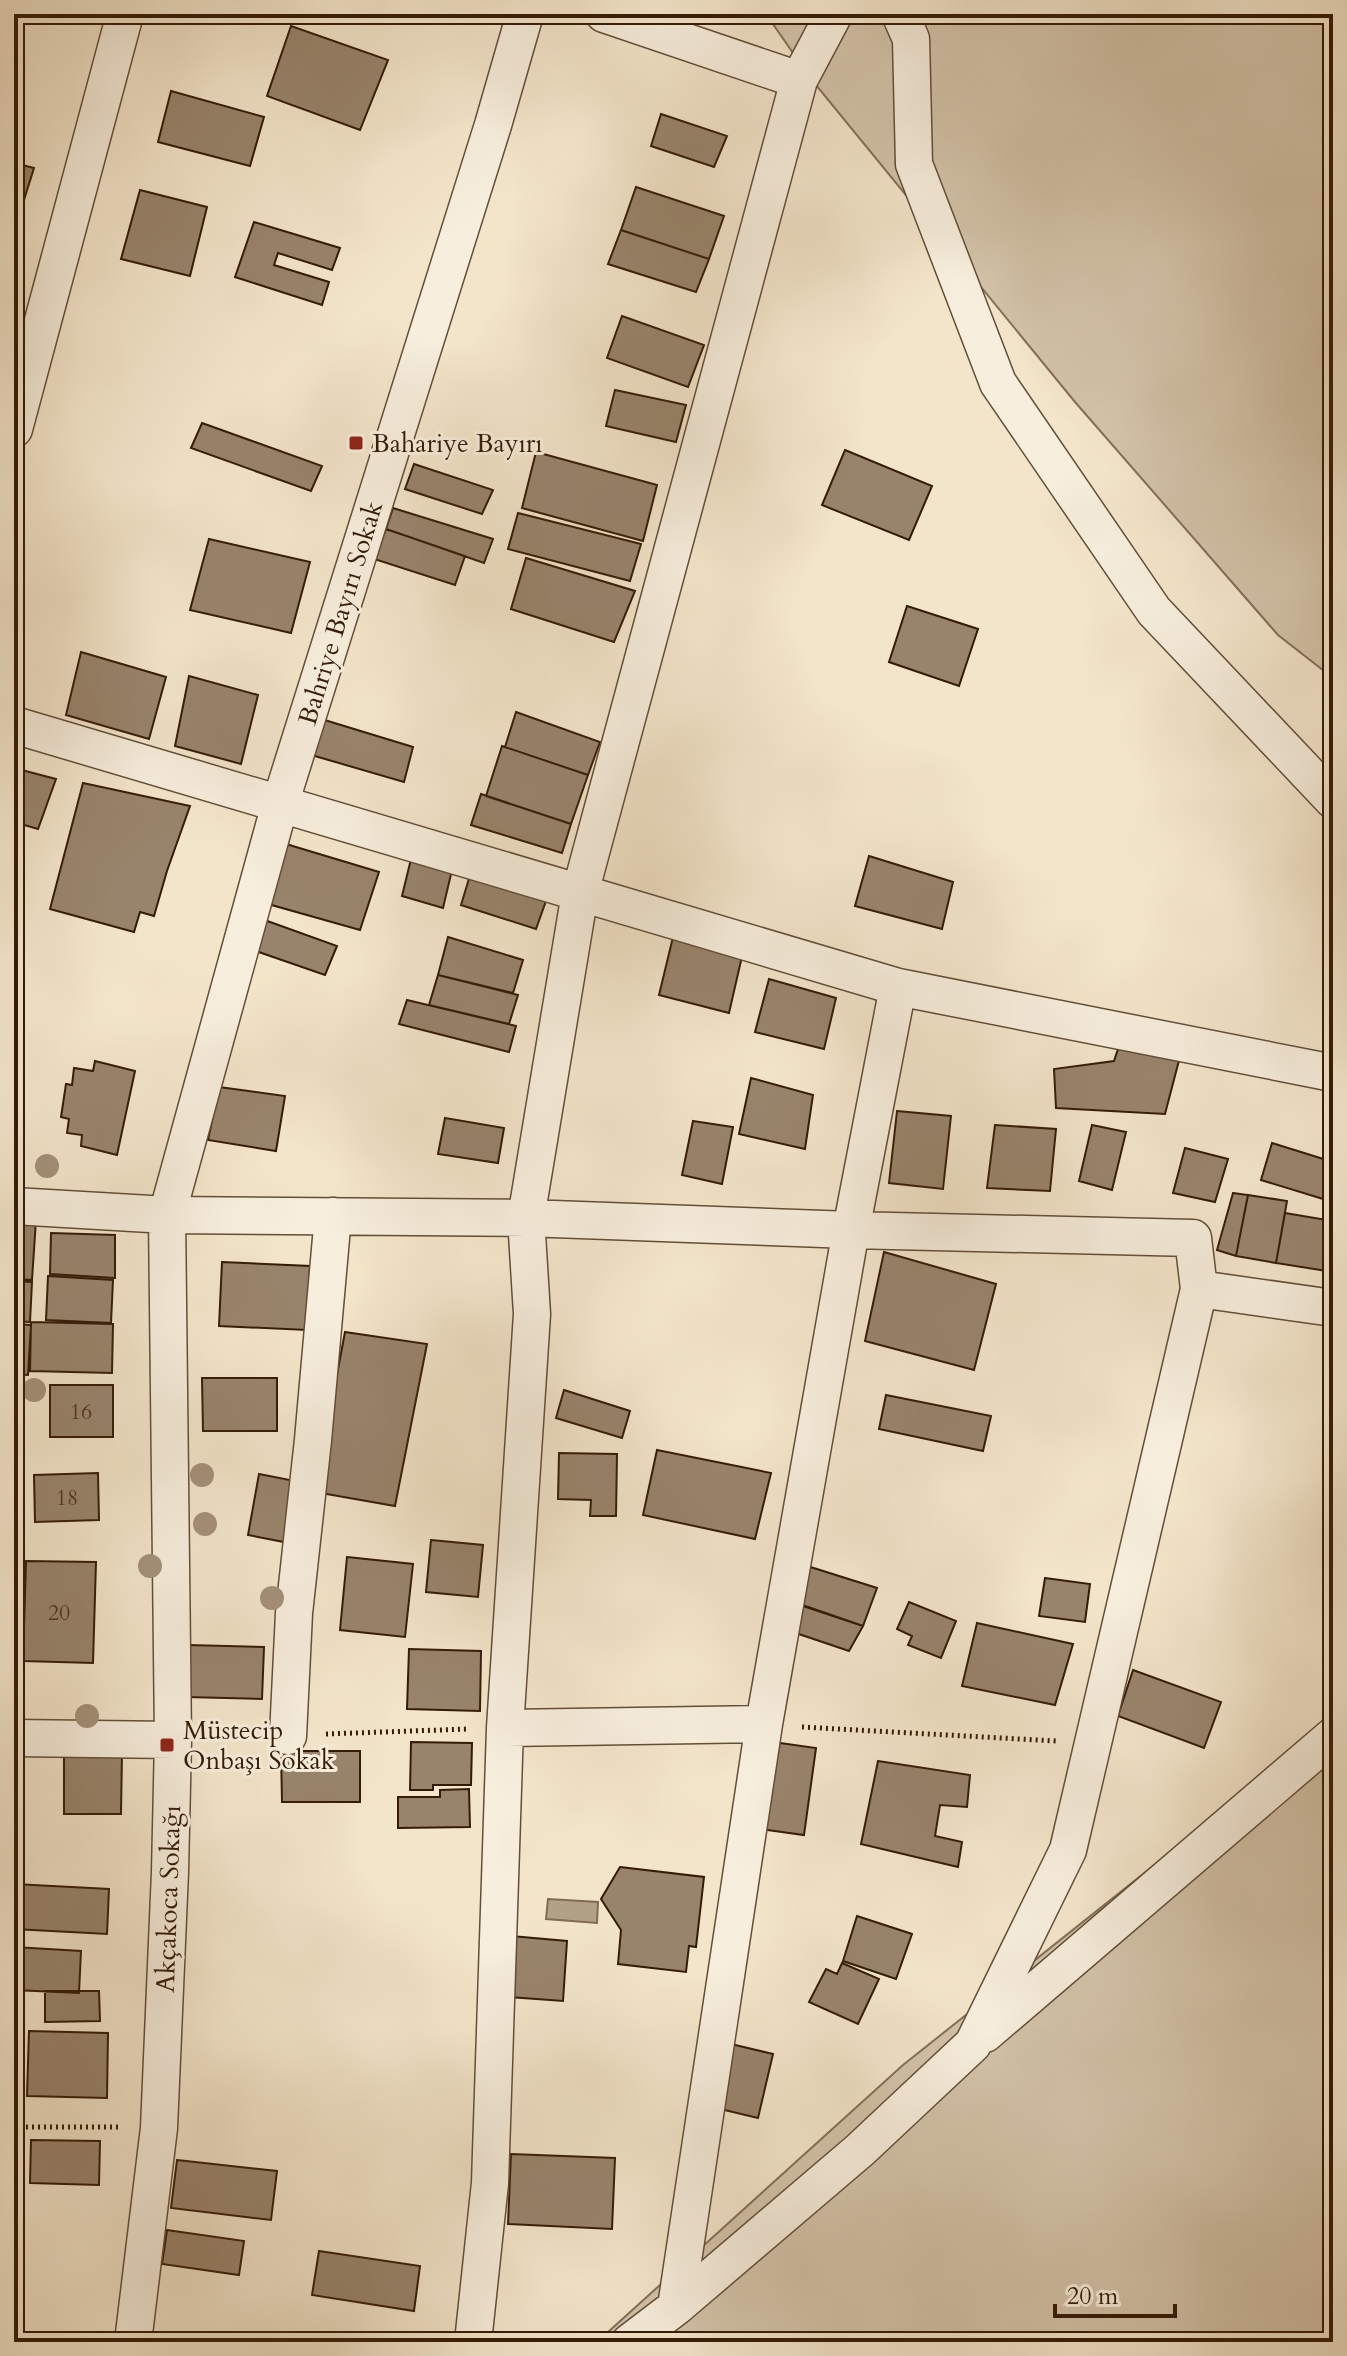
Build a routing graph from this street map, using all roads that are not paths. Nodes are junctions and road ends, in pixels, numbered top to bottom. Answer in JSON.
{"nodes":[{"id":1,"x":125,"y":14,"type":"edge"},
{"id":2,"x":525,"y":14,"type":"edge"},
{"id":3,"x":604,"y":14,"type":"edge"},
{"id":4,"x":834,"y":14,"type":"edge"},
{"id":5,"x":900,"y":14,"type":"edge"},
{"id":6,"x":799,"y":80,"type":"junction"},
{"id":7,"x":14,"y":429,"type":"edge"},
{"id":8,"x":14,"y":725,"type":"edge"},
{"id":9,"x":1333,"y":800,"type":"edge"},
{"id":10,"x":280,"y":804,"type":"junction"},
{"id":11,"x":580,"y":893,"type":"junction"},
{"id":12,"x":898,"y":987,"type":"junction"},
{"id":13,"x":1333,"y":1073,"type":"edge"},
{"id":14,"x":14,"y":1206,"type":"edge"},
{"id":15,"x":167,"y":1215,"type":"junction"},
{"id":16,"x":333,"y":1216,"type":"junction"},
{"id":17,"x":526,"y":1218,"type":"junction"},
{"id":18,"x":851,"y":1230,"type":"junction"},
{"id":19,"x":1199,"y":1289,"type":"junction"},
{"id":20,"x":1333,"y":1308,"type":"edge"},
{"id":21,"x":764,"y":1724,"type":"junction"},
{"id":22,"x":505,"y":1728,"type":"junction"},
{"id":23,"x":288,"y":1736,"type":"road end"},
{"id":24,"x":1333,"y":1736,"type":"edge"},
{"id":25,"x":14,"y":1738,"type":"edge"},
{"id":26,"x":173,"y":1740,"type":"junction"},
{"id":27,"x":973,"y":2044,"type":"junction"},
{"id":28,"x":676,"y":2307,"type":"junction"},
{"id":29,"x":133,"y":2342,"type":"edge"},
{"id":30,"x":473,"y":2342,"type":"edge"},
{"id":31,"x":630,"y":2342,"type":"edge"}],
"edges":[{"from":1,"to":7,"type":"street"},
{"from":2,"to":10,"type":"street","name":"Bahriye Bayırı Sokak"},
{"from":3,"to":6,"type":"street"},
{"from":4,"to":6,"type":"street"},
{"from":5,"to":9,"type":"street"},
{"from":6,"to":11,"type":"street"},
{"from":8,"to":10,"type":"street"},
{"from":10,"to":11,"type":"street"},
{"from":10,"to":15,"type":"street","name":"Bahriye Bayırı Sokak"},
{"from":11,"to":12,"type":"street"},
{"from":11,"to":17,"type":"street"},
{"from":12,"to":13,"type":"street"},
{"from":12,"to":18,"type":"street"},
{"from":14,"to":15,"type":"street"},
{"from":15,"to":16,"type":"street"},
{"from":15,"to":26,"type":"street","name":"Akçakoca Sokağı"},
{"from":16,"to":17,"type":"street"},
{"from":16,"to":23,"type":"street"},
{"from":17,"to":18,"type":"street"},
{"from":17,"to":22,"type":"street"},
{"from":18,"to":19,"type":"street"},
{"from":18,"to":21,"type":"street"},
{"from":19,"to":20,"type":"street"},
{"from":19,"to":27,"type":"street"},
{"from":21,"to":22,"type":"street"},
{"from":21,"to":28,"type":"street"},
{"from":22,"to":30,"type":"street"},
{"from":24,"to":27,"type":"street"},
{"from":25,"to":26,"type":"street"},
{"from":26,"to":29,"type":"street","name":"Akçakoca Sokağı"},
{"from":27,"to":28,"type":"street"},
{"from":28,"to":31,"type":"street"}]}
